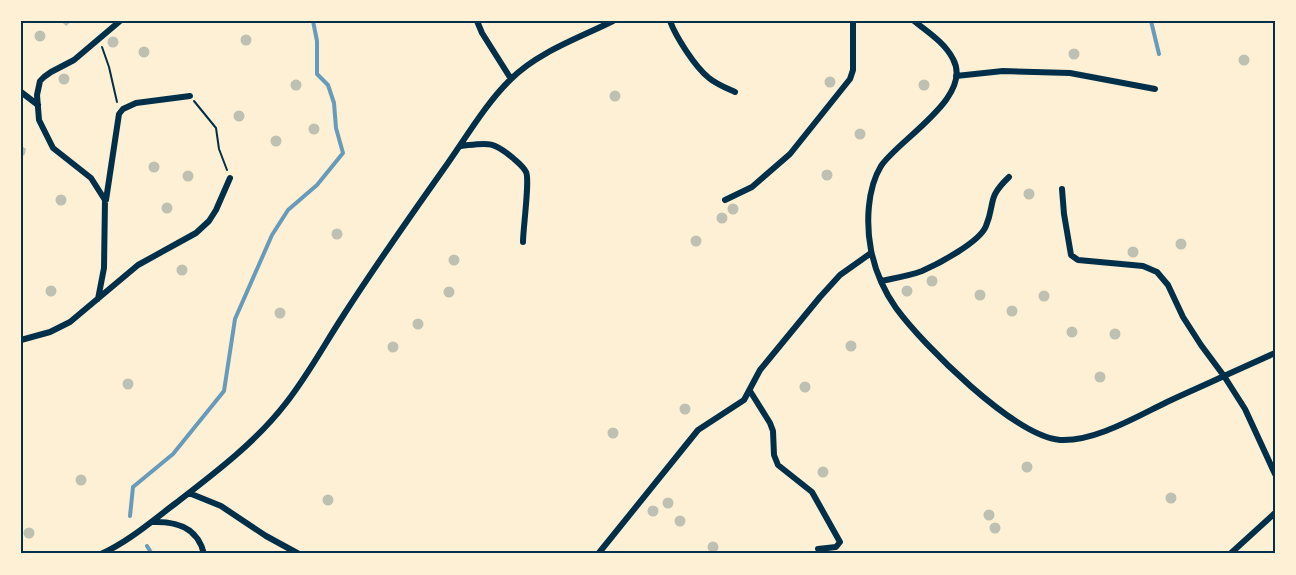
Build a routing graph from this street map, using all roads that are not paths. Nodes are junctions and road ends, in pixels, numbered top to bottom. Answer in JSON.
{"nodes":[{"id":1,"x":120,"y":21,"type":"edge"},
{"id":2,"x":477,"y":21,"type":"edge"},
{"id":3,"x":613,"y":21,"type":"edge"},
{"id":4,"x":670,"y":21,"type":"edge"},
{"id":5,"x":853,"y":21,"type":"edge"},
{"id":6,"x":914,"y":21,"type":"edge"},
{"id":7,"x":956,"y":76,"type":"junction"},
{"id":8,"x":511,"y":79,"type":"junction"},
{"id":9,"x":1155,"y":89,"type":"dead end"},
{"id":10,"x":21,"y":92,"type":"edge"},
{"id":11,"x":735,"y":92,"type":"dead end"},
{"id":12,"x":190,"y":96,"type":"road end"},
{"id":13,"x":39,"y":105,"type":"junction"},
{"id":14,"x":461,"y":146,"type":"junction"},
{"id":15,"x":1009,"y":177,"type":"dead end"},
{"id":16,"x":230,"y":178,"type":"road end"},
{"id":17,"x":1062,"y":189,"type":"dead end"},
{"id":18,"x":105,"y":200,"type":"junction"},
{"id":19,"x":725,"y":200,"type":"dead end"},
{"id":20,"x":523,"y":242,"type":"dead end"},
{"id":21,"x":871,"y":253,"type":"junction"},
{"id":22,"x":881,"y":281,"type":"junction"},
{"id":23,"x":98,"y":299,"type":"junction"},
{"id":24,"x":21,"y":340,"type":"edge"},
{"id":25,"x":1275,"y":352,"type":"edge"},
{"id":26,"x":1224,"y":376,"type":"junction"},
{"id":27,"x":750,"y":391,"type":"junction"},
{"id":28,"x":1275,"y":474,"type":"edge"},
{"id":29,"x":189,"y":493,"type":"junction"},
{"id":30,"x":1275,"y":513,"type":"edge"},
{"id":31,"x":151,"y":522,"type":"junction"},
{"id":32,"x":818,"y":549,"type":"dead end"},
{"id":33,"x":101,"y":554,"type":"edge"},
{"id":34,"x":204,"y":554,"type":"edge"},
{"id":35,"x":299,"y":554,"type":"edge"},
{"id":36,"x":598,"y":554,"type":"edge"},
{"id":37,"x":1230,"y":554,"type":"edge"}],
"edges":[{"from":1,"to":13,"type":"street"},
{"from":2,"to":8,"type":"street"},
{"from":3,"to":8,"type":"street"},
{"from":4,"to":11,"type":"street"},
{"from":5,"to":19,"type":"street"},
{"from":6,"to":7,"type":"street"},
{"from":7,"to":9,"type":"street"},
{"from":7,"to":21,"type":"street"},
{"from":8,"to":14,"type":"street"},
{"from":10,"to":13,"type":"street"},
{"from":12,"to":18,"type":"street"},
{"from":13,"to":18,"type":"street"},
{"from":14,"to":20,"type":"street"},
{"from":14,"to":29,"type":"street"},
{"from":15,"to":22,"type":"street"},
{"from":16,"to":23,"type":"street"},
{"from":17,"to":26,"type":"street"},
{"from":18,"to":23,"type":"street"},
{"from":21,"to":22,"type":"street"},
{"from":21,"to":27,"type":"street"},
{"from":22,"to":26,"type":"street"},
{"from":23,"to":24,"type":"street"},
{"from":25,"to":26,"type":"street"},
{"from":26,"to":28,"type":"street"},
{"from":27,"to":32,"type":"street"},
{"from":27,"to":36,"type":"street"},
{"from":29,"to":31,"type":"street"},
{"from":29,"to":35,"type":"street"},
{"from":30,"to":37,"type":"street"},
{"from":31,"to":33,"type":"street"},
{"from":31,"to":34,"type":"street"}]}
